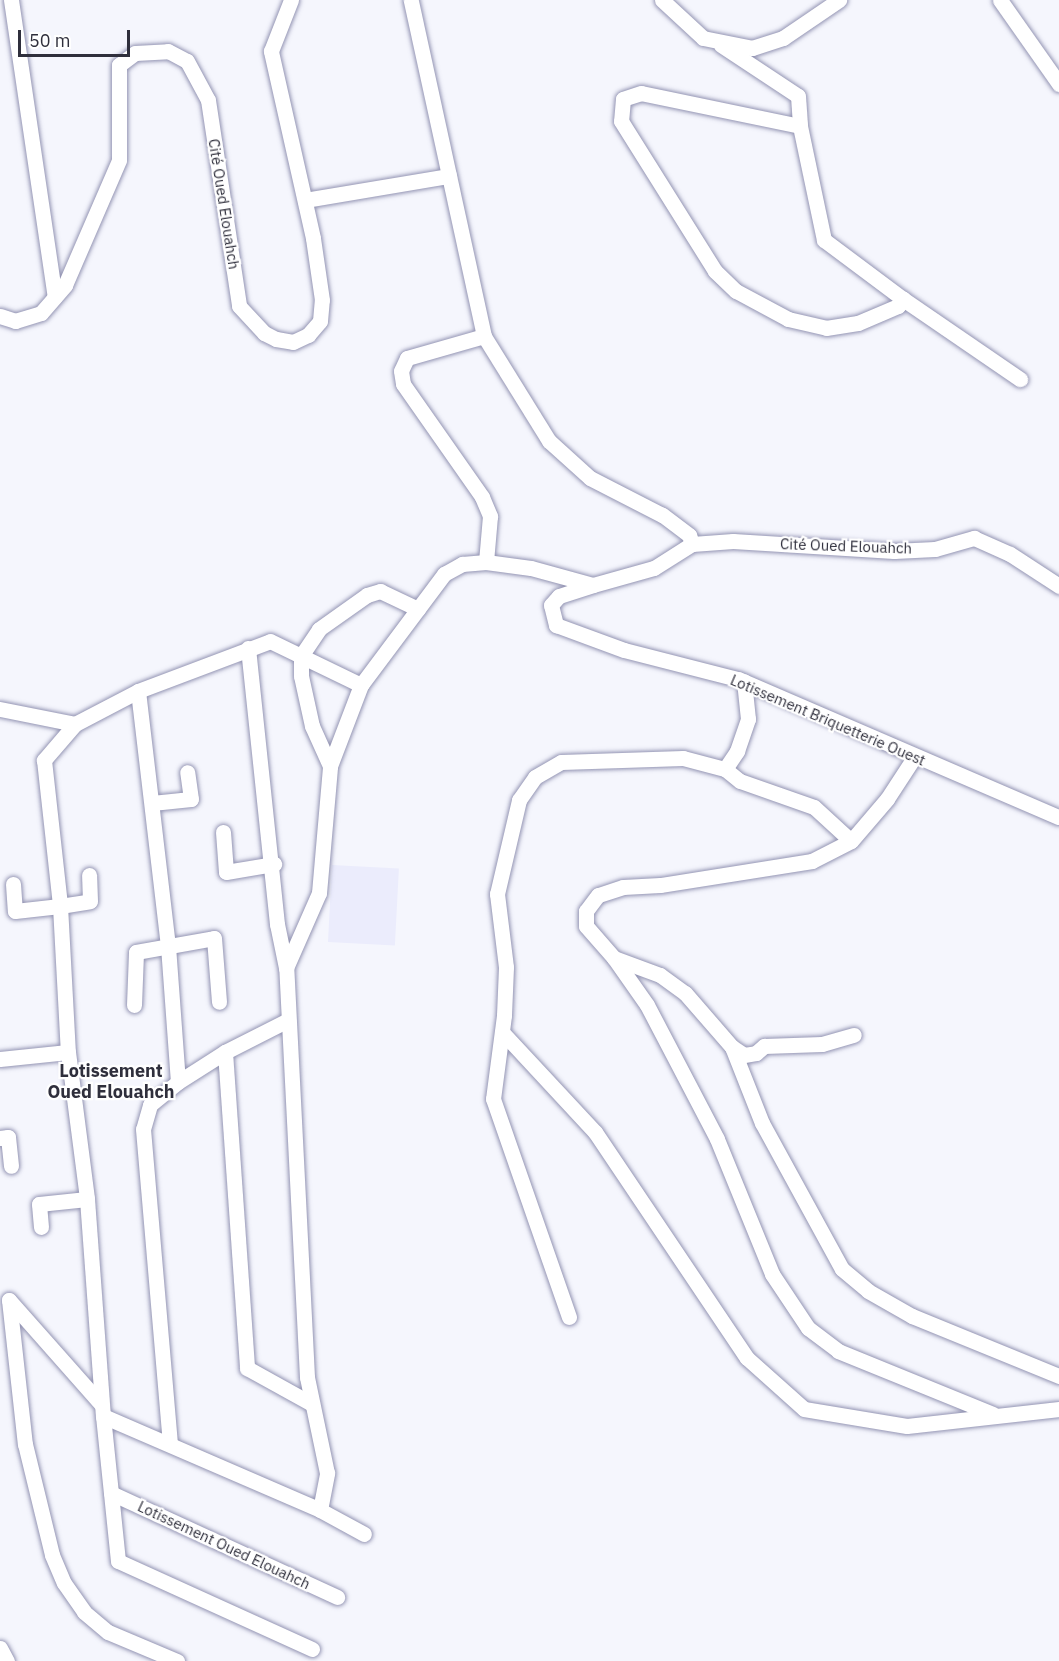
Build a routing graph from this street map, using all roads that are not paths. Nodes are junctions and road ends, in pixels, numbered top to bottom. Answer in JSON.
{"nodes":[{"id":1,"x":11,"y":0,"type":"edge"},
{"id":2,"x":291,"y":0,"type":"edge"},
{"id":3,"x":411,"y":0,"type":"edge"},
{"id":4,"x":662,"y":0,"type":"edge"},
{"id":5,"x":839,"y":0,"type":"edge"},
{"id":6,"x":1000,"y":0,"type":"edge"},
{"id":7,"x":721,"y":45,"type":"junction"},
{"id":8,"x":1059,"y":84,"type":"edge"},
{"id":9,"x":800,"y":126,"type":"junction"},
{"id":10,"x":449,"y":176,"type":"junction"},
{"id":11,"x":305,"y":200,"type":"junction"},
{"id":12,"x":55,"y":297,"type":"junction"},
{"id":13,"x":903,"y":299,"type":"junction"},
{"id":14,"x":0,"y":316,"type":"edge"},
{"id":15,"x":483,"y":336,"type":"junction"},
{"id":16,"x":1020,"y":379,"type":"dead end"},
{"id":17,"x":692,"y":544,"type":"junction"},
{"id":18,"x":486,"y":562,"type":"junction"},
{"id":19,"x":593,"y":585,"type":"junction"},
{"id":20,"x":1059,"y":586,"type":"edge"},
{"id":21,"x":418,"y":609,"type":"junction"},
{"id":22,"x":248,"y":648,"type":"junction"},
{"id":23,"x":302,"y":656,"type":"junction"},
{"id":24,"x":365,"y":678,"type":"junction"},
{"id":25,"x":744,"y":681,"type":"junction"},
{"id":26,"x":138,"y":691,"type":"junction"},
{"id":27,"x":0,"y":709,"type":"edge"},
{"id":28,"x":75,"y":724,"type":"junction"},
{"id":29,"x":915,"y":756,"type":"junction"},
{"id":30,"x":330,"y":766,"type":"junction"},
{"id":31,"x":725,"y":769,"type":"junction"},
{"id":32,"x":187,"y":772,"type":"dead end"},
{"id":33,"x":152,"y":802,"type":"junction"},
{"id":34,"x":1059,"y":817,"type":"edge"},
{"id":35,"x":223,"y":832,"type":"dead end"},
{"id":36,"x":851,"y":841,"type":"junction"},
{"id":37,"x":274,"y":864,"type":"junction"},
{"id":38,"x":89,"y":875,"type":"dead end"},
{"id":39,"x":13,"y":884,"type":"dead end"},
{"id":40,"x":60,"y":906,"type":"junction"},
{"id":41,"x":168,"y":945,"type":"junction"},
{"id":42,"x":614,"y":958,"type":"junction"},
{"id":43,"x":286,"y":968,"type":"junction"},
{"id":44,"x":219,"y":1002,"type":"dead end"},
{"id":45,"x":134,"y":1005,"type":"dead end"},
{"id":46,"x":288,"y":1020,"type":"junction"},
{"id":47,"x":502,"y":1032,"type":"junction"},
{"id":48,"x":854,"y":1035,"type":"dead end"},
{"id":49,"x":732,"y":1047,"type":"junction"},
{"id":50,"x":68,"y":1052,"type":"junction"},
{"id":51,"x":225,"y":1052,"type":"junction"},
{"id":52,"x":0,"y":1059,"type":"edge"},
{"id":53,"x":178,"y":1082,"type":"junction"},
{"id":54,"x":0,"y":1138,"type":"edge"},
{"id":55,"x":11,"y":1166,"type":"dead end"},
{"id":56,"x":87,"y":1199,"type":"junction"},
{"id":57,"x":41,"y":1227,"type":"dead end"},
{"id":58,"x":4,"y":1297,"type":"edge"},
{"id":59,"x":569,"y":1317,"type":"dead end"},
{"id":60,"x":1059,"y":1376,"type":"edge"},
{"id":61,"x":312,"y":1404,"type":"junction"},
{"id":62,"x":1059,"y":1409,"type":"edge"},
{"id":63,"x":102,"y":1410,"type":"junction"},
{"id":64,"x":993,"y":1414,"type":"junction"},
{"id":65,"x":170,"y":1444,"type":"junction"},
{"id":66,"x":111,"y":1493,"type":"junction"},
{"id":67,"x":320,"y":1510,"type":"junction"},
{"id":68,"x":364,"y":1534,"type":"dead end"},
{"id":69,"x":337,"y":1597,"type":"dead end"},
{"id":70,"x":0,"y":1648,"type":"edge"},
{"id":71,"x":312,"y":1648,"type":"dead end"},
{"id":72,"x":7,"y":1661,"type":"edge"},
{"id":73,"x":177,"y":1661,"type":"edge"}],
"edges":[{"from":1,"to":12,"type":"street"},
{"from":2,"to":11,"type":"street","name":"Cité Oued Elouahch"},
{"from":3,"to":10,"type":"street"},
{"from":4,"to":7,"type":"street"},
{"from":5,"to":7,"type":"street"},
{"from":6,"to":8,"type":"street"},
{"from":7,"to":9,"type":"street"},
{"from":9,"to":13,"type":"street"},
{"from":9,"to":13,"type":"street"},
{"from":10,"to":11,"type":"street"},
{"from":10,"to":15,"type":"street"},
{"from":11,"to":12,"type":"street","name":"Cité Oued Elouahch"},
{"from":12,"to":14,"type":"street","name":"Cité Oued Elouahch"},
{"from":13,"to":16,"type":"street"},
{"from":15,"to":17,"type":"street"},
{"from":15,"to":18,"type":"street"},
{"from":17,"to":19,"type":"street","name":"Cité Oued Elouahch"},
{"from":17,"to":20,"type":"street","name":"Cité Oued Elouahch"},
{"from":18,"to":19,"type":"street"},
{"from":18,"to":21,"type":"street"},
{"from":19,"to":25,"type":"street","name":"Lotissement Briquetterie Ouest"},
{"from":21,"to":23,"type":"street"},
{"from":21,"to":24,"type":"street"},
{"from":22,"to":23,"type":"street"},
{"from":22,"to":26,"type":"street"},
{"from":22,"to":37,"type":"street"},
{"from":23,"to":24,"type":"street"},
{"from":23,"to":30,"type":"street"},
{"from":24,"to":30,"type":"street"},
{"from":25,"to":29,"type":"street","name":"Lotissement Briquetterie Ouest"},
{"from":25,"to":31,"type":"street"},
{"from":26,"to":28,"type":"street"},
{"from":26,"to":33,"type":"street"},
{"from":27,"to":28,"type":"street"},
{"from":28,"to":40,"type":"street"},
{"from":29,"to":34,"type":"street","name":"Lotissement Briquetterie Ouest"},
{"from":29,"to":36,"type":"street"},
{"from":30,"to":43,"type":"street"},
{"from":31,"to":36,"type":"street"},
{"from":31,"to":47,"type":"street"},
{"from":32,"to":33,"type":"street"},
{"from":33,"to":41,"type":"street"},
{"from":35,"to":37,"type":"street"},
{"from":36,"to":42,"type":"street"},
{"from":37,"to":43,"type":"street"},
{"from":38,"to":40,"type":"street"},
{"from":39,"to":40,"type":"street"},
{"from":40,"to":50,"type":"street"},
{"from":41,"to":44,"type":"street"},
{"from":41,"to":45,"type":"street"},
{"from":41,"to":53,"type":"street"},
{"from":42,"to":49,"type":"street"},
{"from":42,"to":64,"type":"street"},
{"from":43,"to":46,"type":"street"},
{"from":46,"to":51,"type":"street"},
{"from":46,"to":61,"type":"street"},
{"from":47,"to":59,"type":"street"},
{"from":47,"to":64,"type":"street"},
{"from":48,"to":49,"type":"street"},
{"from":49,"to":60,"type":"street"},
{"from":50,"to":52,"type":"street"},
{"from":50,"to":56,"type":"street"},
{"from":51,"to":53,"type":"street"},
{"from":51,"to":61,"type":"street"},
{"from":53,"to":65,"type":"street"},
{"from":54,"to":55,"type":"street"},
{"from":56,"to":57,"type":"street"},
{"from":56,"to":63,"type":"street"},
{"from":58,"to":63,"type":"street"},
{"from":58,"to":73,"type":"street"},
{"from":61,"to":67,"type":"street"},
{"from":62,"to":64,"type":"street"},
{"from":63,"to":65,"type":"street"},
{"from":63,"to":66,"type":"street"},
{"from":65,"to":67,"type":"street"},
{"from":66,"to":69,"type":"street","name":"Lotissement Oued Elouahch"},
{"from":66,"to":71,"type":"street"},
{"from":67,"to":68,"type":"street"},
{"from":70,"to":72,"type":"street"}]}
